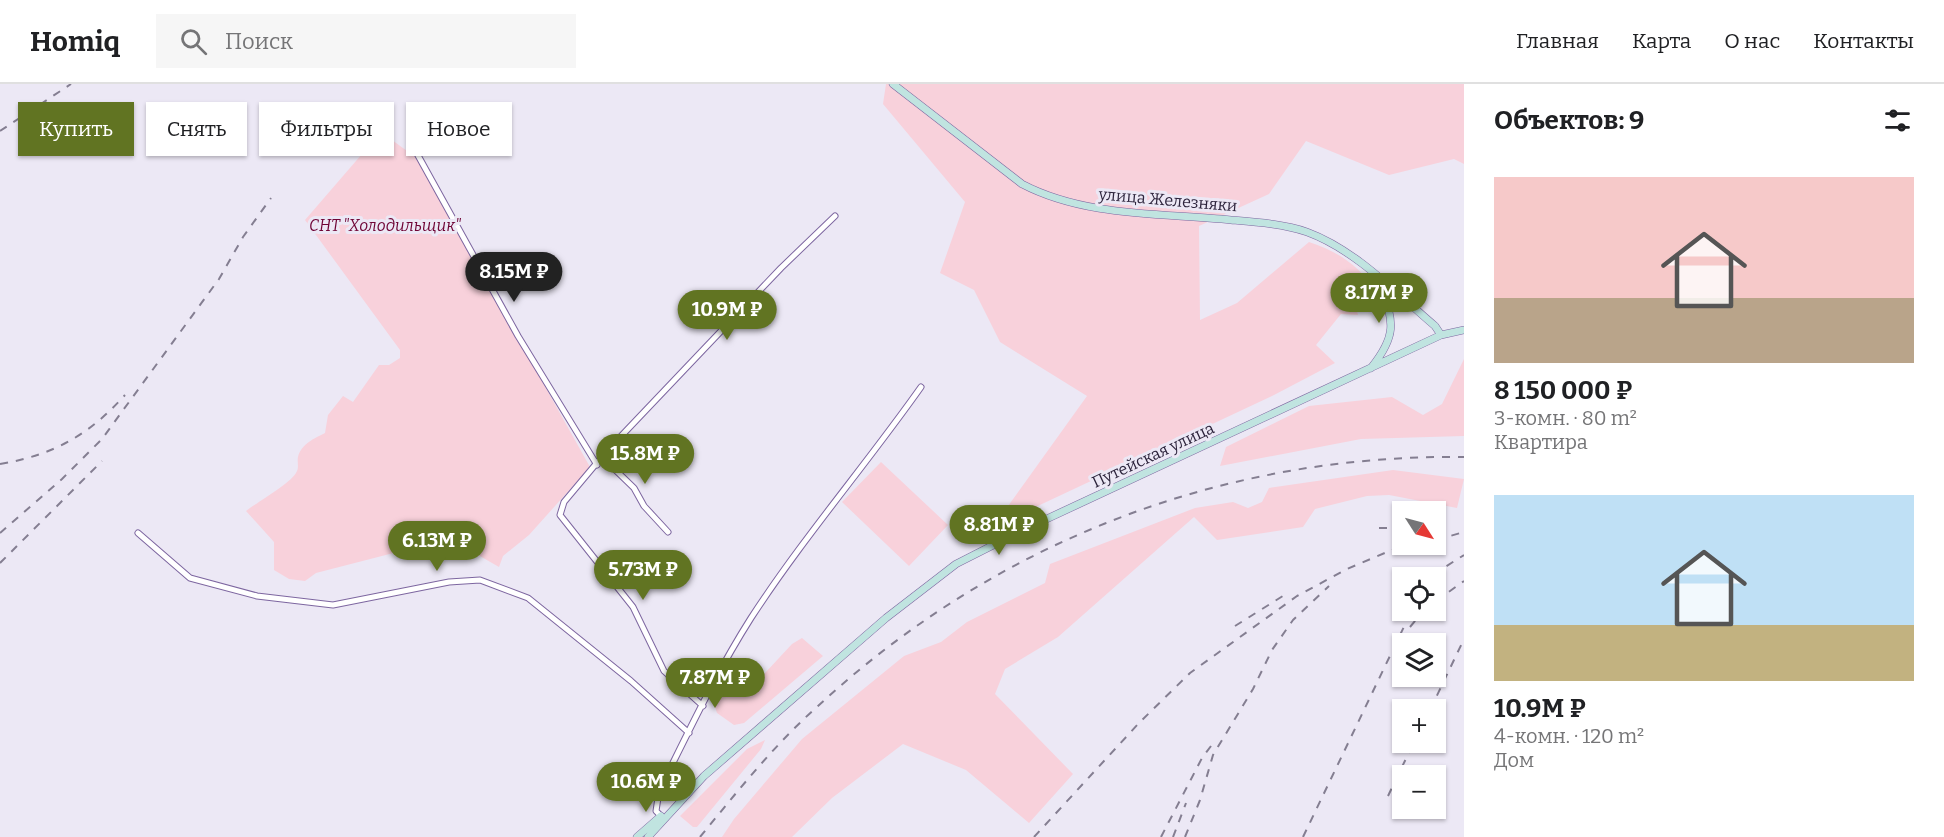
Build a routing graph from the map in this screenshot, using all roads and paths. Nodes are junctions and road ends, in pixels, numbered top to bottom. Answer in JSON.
{"nodes":[{"id":1,"x":893,"y":84,"type":"edge"},
{"id":2,"x":419,"y":156,"type":"edge"},
{"id":3,"x":835,"y":216,"type":"dead end"},
{"id":4,"x":1378,"y":278,"type":"junction"},
{"id":5,"x":1464,"y":330,"type":"edge"},
{"id":6,"x":1441,"y":335,"type":"junction"},
{"id":7,"x":1369,"y":370,"type":"junction"},
{"id":8,"x":921,"y":387,"type":"dead end"},
{"id":9,"x":602,"y":457,"type":"junction"},
{"id":10,"x":597,"y":465,"type":"junction"},
{"id":11,"x":668,"y":532,"type":"dead end"},
{"id":12,"x":138,"y":533,"type":"dead end"},
{"id":13,"x":703,"y":706,"type":"junction"},
{"id":14,"x":689,"y":733,"type":"junction"},
{"id":15,"x":671,"y":810,"type":"junction"},
{"id":16,"x":661,"y":816,"type":"junction"},
{"id":17,"x":637,"y":837,"type":"edge"},
{"id":18,"x":648,"y":837,"type":"edge"}],
"edges":[{"from":1,"to":4,"type":"street","name":"улица Железняки"},
{"from":2,"to":10,"type":"street"},
{"from":3,"to":9,"type":"street"},
{"from":4,"to":6,"type":"street","name":"улица Железняки"},
{"from":4,"to":7,"type":"street"},
{"from":5,"to":6,"type":"street","name":"Путейская улица"},
{"from":6,"to":7,"type":"street","name":"Путейская улица"},
{"from":7,"to":15,"type":"street","name":"Путейская улица"},
{"from":8,"to":13,"type":"street"},
{"from":9,"to":10,"type":"street"},
{"from":9,"to":11,"type":"street"},
{"from":10,"to":13,"type":"street"},
{"from":12,"to":14,"type":"street"},
{"from":13,"to":14,"type":"street"},
{"from":14,"to":16,"type":"street"},
{"from":15,"to":16,"type":"street","name":"Путейская улица"},
{"from":15,"to":18,"type":"street","name":"Путейская улица"},
{"from":16,"to":17,"type":"street","name":"Путейская улица"}]}
